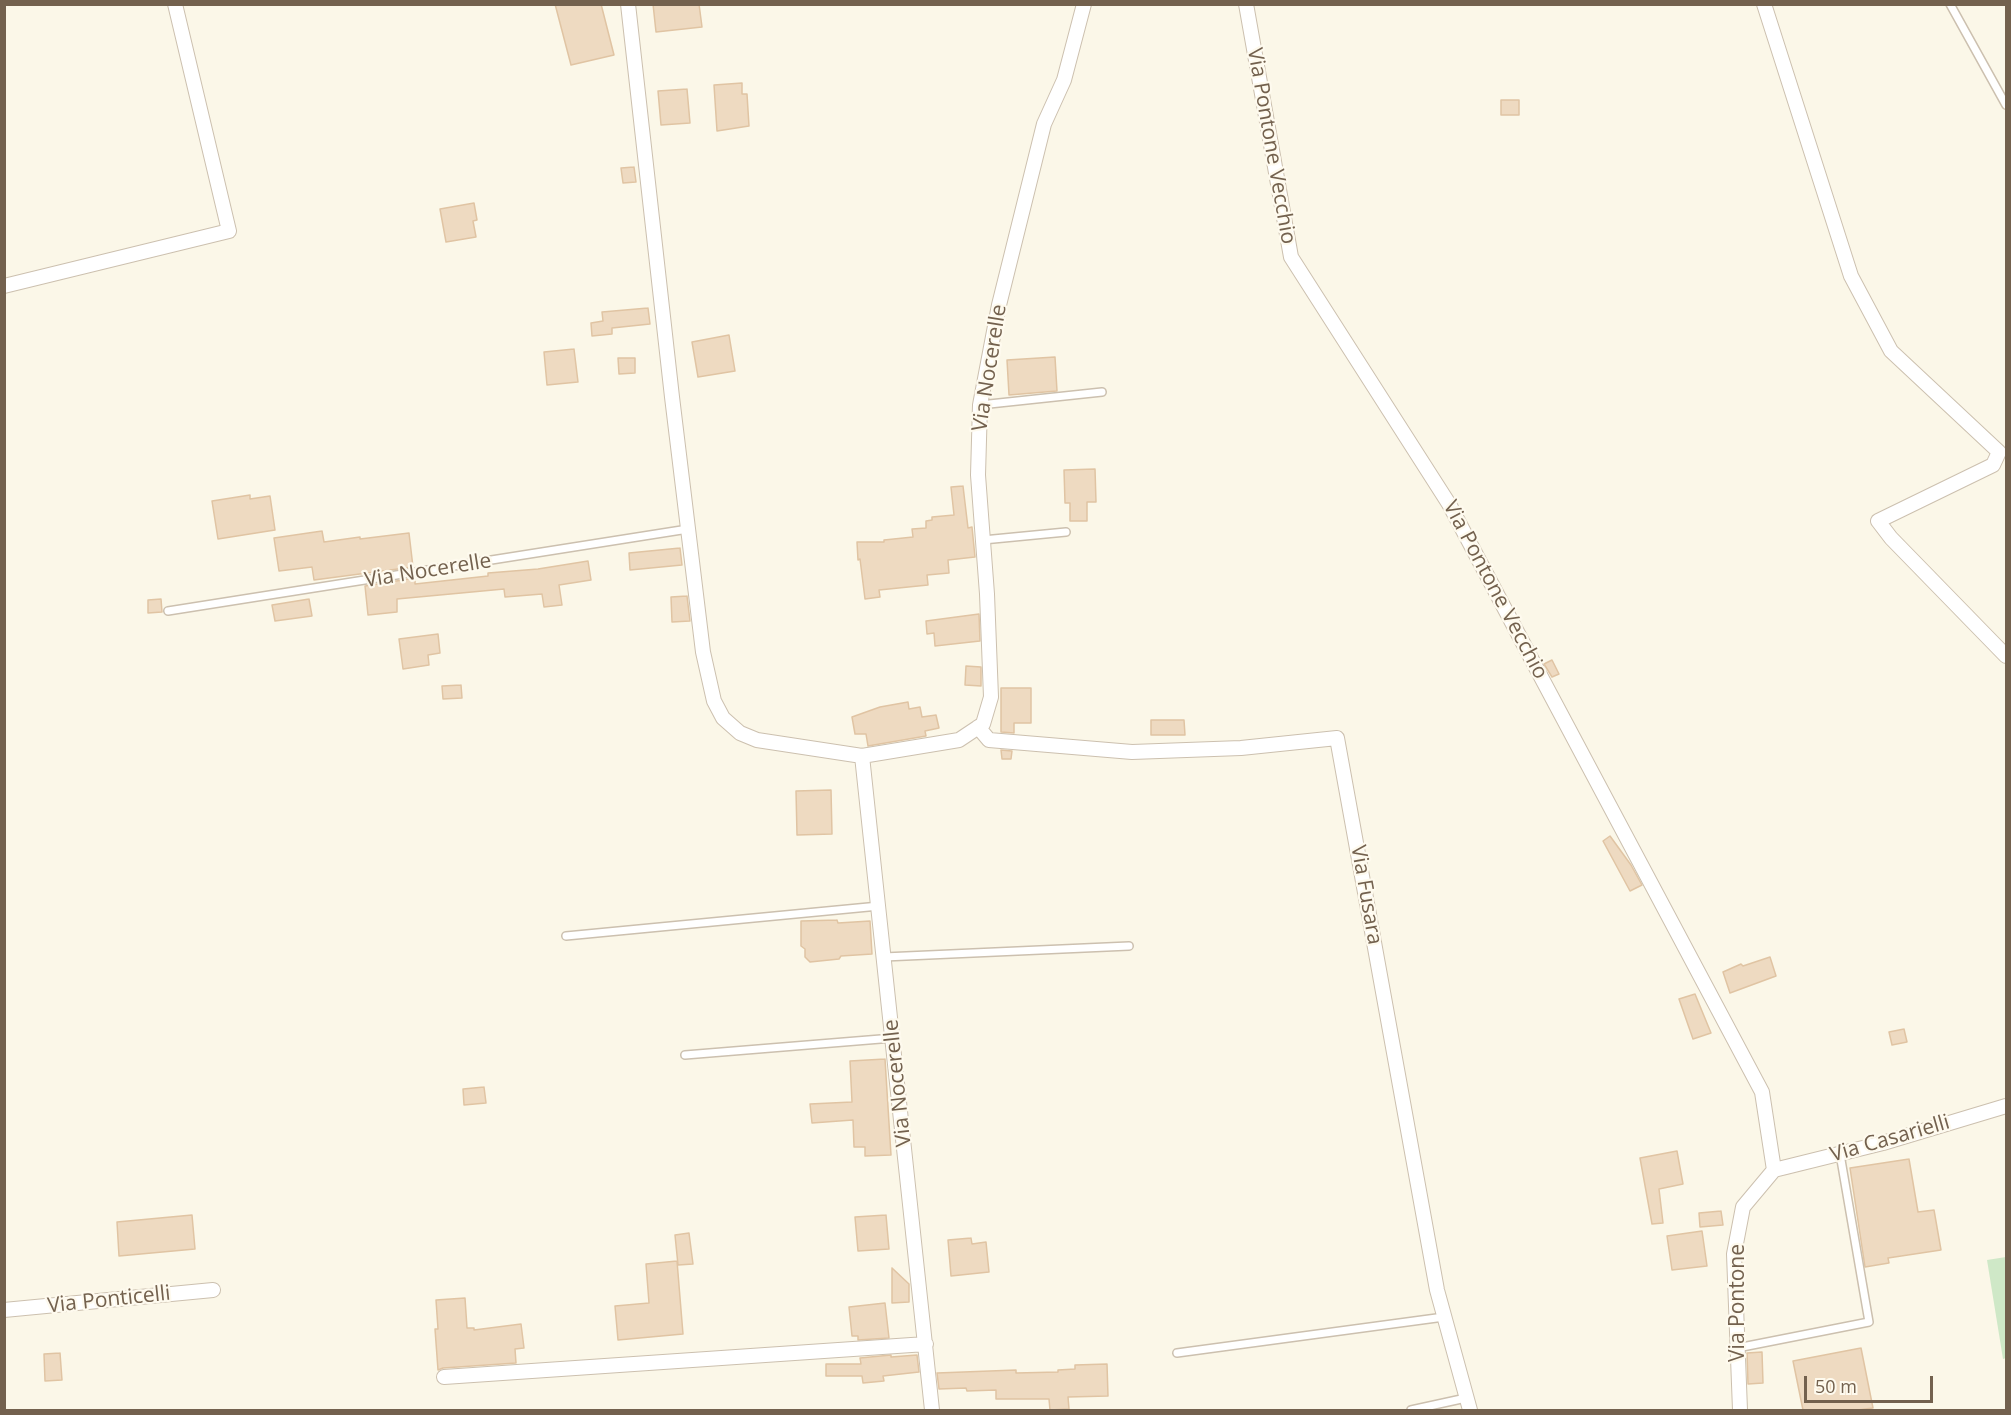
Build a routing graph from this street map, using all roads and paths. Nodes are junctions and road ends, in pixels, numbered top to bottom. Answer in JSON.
{"nodes":[{"id":1,"x":174,"y":4,"type":"edge"},
{"id":2,"x":628,"y":4,"type":"edge"},
{"id":3,"x":1084,"y":4,"type":"edge"},
{"id":4,"x":1246,"y":4,"type":"edge"},
{"id":5,"x":1764,"y":4,"type":"edge"},
{"id":6,"x":1950,"y":4,"type":"edge"},
{"id":7,"x":2007,"y":105,"type":"edge"},
{"id":8,"x":4,"y":286,"type":"edge"},
{"id":9,"x":1102,"y":392,"type":"dead end"},
{"id":10,"x":980,"y":405,"type":"junction"},
{"id":11,"x":688,"y":530,"type":"junction"},
{"id":12,"x":1066,"y":532,"type":"dead end"},
{"id":13,"x":983,"y":540,"type":"junction"},
{"id":14,"x":168,"y":611,"type":"dead end"},
{"id":15,"x":2007,"y":656,"type":"edge"},
{"id":16,"x":978,"y":727,"type":"junction"},
{"id":17,"x":862,"y":756,"type":"junction"},
{"id":18,"x":879,"y":906,"type":"junction"},
{"id":19,"x":566,"y":936,"type":"dead end"},
{"id":20,"x":1129,"y":946,"type":"dead end"},
{"id":21,"x":884,"y":957,"type":"junction"},
{"id":22,"x":893,"y":1038,"type":"junction"},
{"id":23,"x":685,"y":1055,"type":"dead end"},
{"id":24,"x":2007,"y":1106,"type":"edge"},
{"id":25,"x":1840,"y":1154,"type":"junction"},
{"id":26,"x":1774,"y":1170,"type":"junction"},
{"id":27,"x":213,"y":1290,"type":"dead end"},
{"id":28,"x":4,"y":1310,"type":"edge"},
{"id":29,"x":1444,"y":1317,"type":"junction"},
{"id":30,"x":926,"y":1344,"type":"junction"},
{"id":31,"x":1737,"y":1348,"type":"junction"},
{"id":32,"x":1178,"y":1353,"type":"dead end"},
{"id":33,"x":444,"y":1377,"type":"dead end"},
{"id":34,"x":1468,"y":1404,"type":"edge"},
{"id":35,"x":932,"y":1410,"type":"edge"},
{"id":36,"x":1411,"y":1410,"type":"edge"},
{"id":37,"x":1740,"y":1410,"type":"edge"}],
"edges":[{"from":1,"to":8,"type":"street"},
{"from":2,"to":11,"type":"street"},
{"from":3,"to":10,"type":"street","name":"Via Nocerelle"},
{"from":4,"to":26,"type":"street","name":"Via Pontone Vecchio"},
{"from":5,"to":15,"type":"street"},
{"from":6,"to":7,"type":"lane"},
{"from":9,"to":10,"type":"lane"},
{"from":10,"to":13,"type":"street","name":"Via Nocerelle"},
{"from":11,"to":14,"type":"lane","name":"Via Nocerelle"},
{"from":11,"to":17,"type":"street"},
{"from":12,"to":13,"type":"lane"},
{"from":13,"to":16,"type":"street","name":"Via Nocerelle"},
{"from":16,"to":17,"type":"street"},
{"from":16,"to":29,"type":"street","name":"Via Fusara"},
{"from":17,"to":18,"type":"street","name":"Via Nocerelle"},
{"from":18,"to":19,"type":"lane"},
{"from":18,"to":21,"type":"street","name":"Via Nocerelle"},
{"from":20,"to":21,"type":"lane"},
{"from":21,"to":22,"type":"street","name":"Via Nocerelle"},
{"from":22,"to":23,"type":"lane"},
{"from":22,"to":30,"type":"street","name":"Via Nocerelle"},
{"from":24,"to":25,"type":"street","name":"Via Casarielli"},
{"from":25,"to":26,"type":"street","name":"Via Casarielli"},
{"from":25,"to":31,"type":"lane"},
{"from":26,"to":31,"type":"street","name":"Via Pontone"},
{"from":27,"to":28,"type":"street","name":"Via Ponticelli"},
{"from":29,"to":32,"type":"lane"},
{"from":29,"to":34,"type":"street","name":"Via Fusara"},
{"from":30,"to":33,"type":"street"},
{"from":30,"to":35,"type":"street","name":"Via Nocerelle"},
{"from":31,"to":37,"type":"street","name":"Via Pontone"},
{"from":34,"to":36,"type":"lane"}]}
